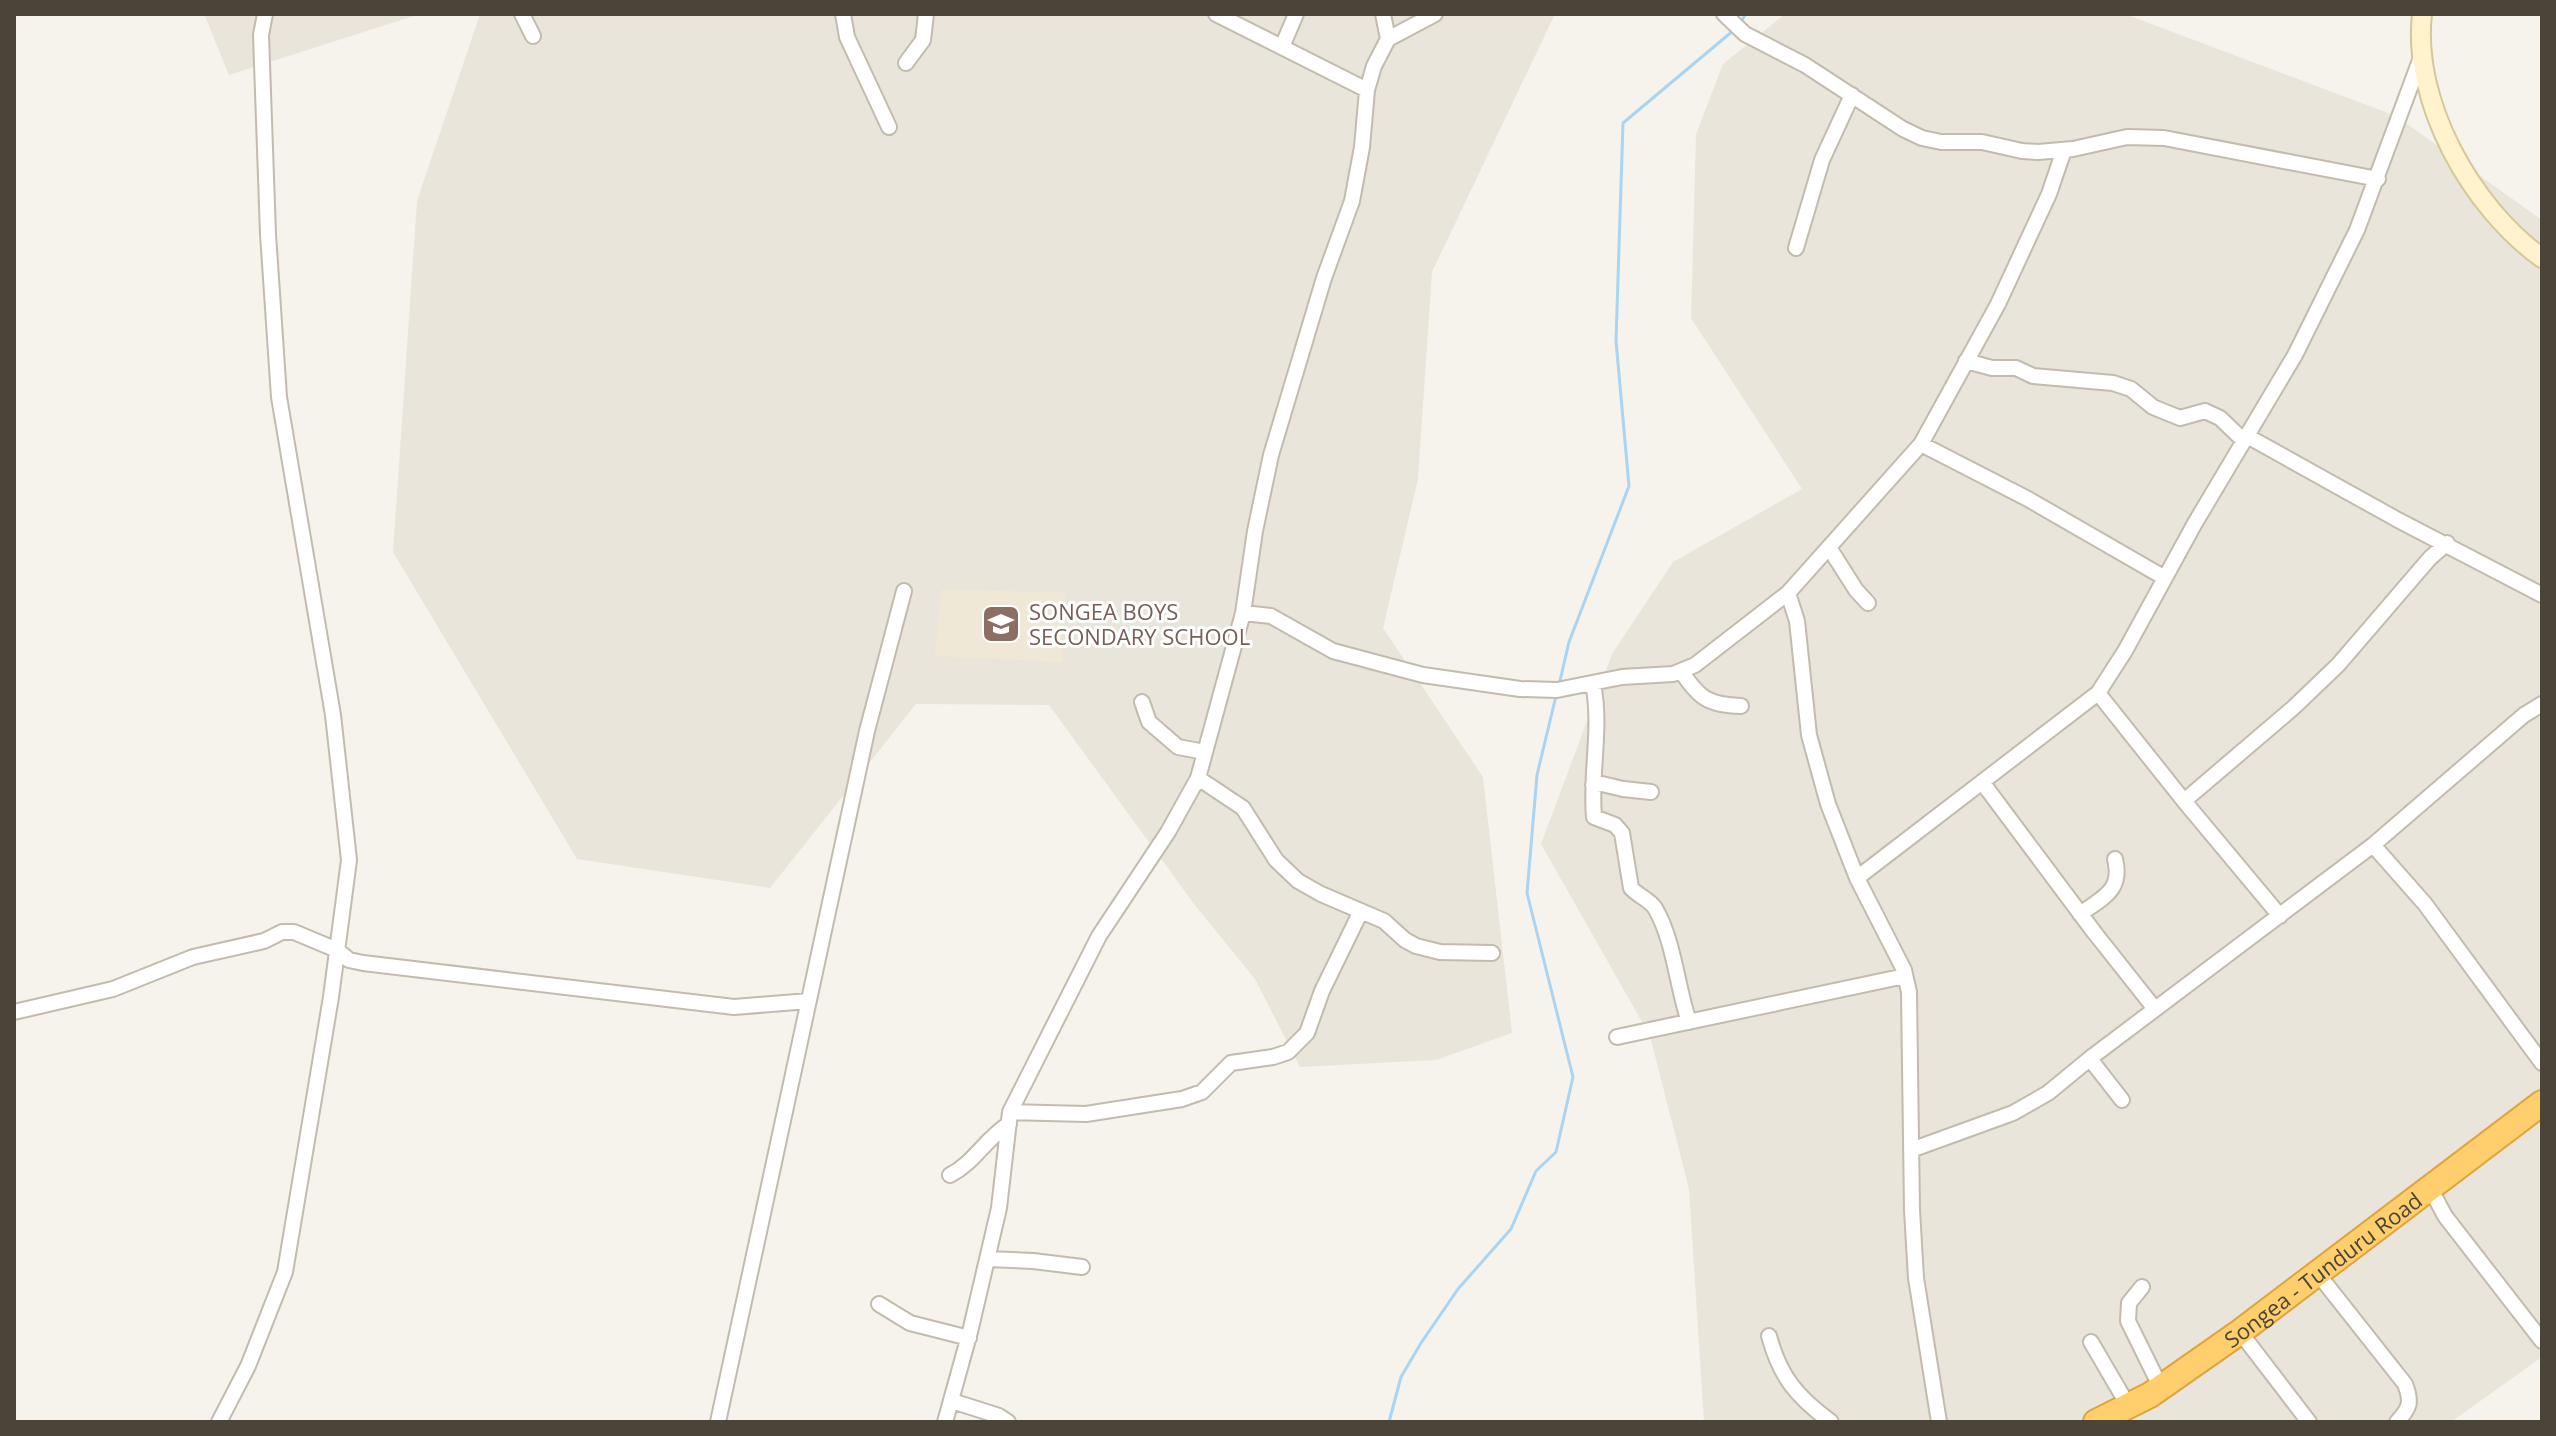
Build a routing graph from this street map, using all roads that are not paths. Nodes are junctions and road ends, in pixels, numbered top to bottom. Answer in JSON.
{"nodes":[{"id":1,"x":265,"y":14,"type":"edge"},
{"id":2,"x":522,"y":14,"type":"edge"},
{"id":3,"x":843,"y":14,"type":"edge"},
{"id":4,"x":926,"y":14,"type":"edge"},
{"id":5,"x":1216,"y":14,"type":"edge"},
{"id":6,"x":1296,"y":14,"type":"edge"},
{"id":7,"x":1383,"y":14,"type":"edge"},
{"id":8,"x":1435,"y":14,"type":"edge"},
{"id":9,"x":2422,"y":14,"type":"edge"},
{"id":10,"x":1727,"y":17,"type":"edge"},
{"id":11,"x":1235,"y":18,"type":"edge"},
{"id":12,"x":533,"y":36,"type":"dead end"},
{"id":13,"x":1388,"y":39,"type":"junction"},
{"id":14,"x":1282,"y":47,"type":"junction"},
{"id":15,"x":2422,"y":55,"type":"junction"},
{"id":16,"x":906,"y":63,"type":"dead end"},
{"id":17,"x":1367,"y":90,"type":"junction"},
{"id":18,"x":1852,"y":95,"type":"junction"},
{"id":19,"x":889,"y":127,"type":"dead end"},
{"id":20,"x":2064,"y":150,"type":"junction"},
{"id":21,"x":2378,"y":179,"type":"junction"},
{"id":22,"x":1796,"y":248,"type":"dead end"},
{"id":23,"x":2542,"y":258,"type":"edge"},
{"id":24,"x":1966,"y":361,"type":"junction"},
{"id":25,"x":2246,"y":438,"type":"junction"},
{"id":26,"x":1921,"y":444,"type":"junction"},
{"id":27,"x":2447,"y":543,"type":"junction"},
{"id":28,"x":1830,"y":549,"type":"junction"},
{"id":29,"x":2165,"y":578,"type":"junction"},
{"id":30,"x":904,"y":591,"type":"dead end"},
{"id":31,"x":1788,"y":593,"type":"junction"},
{"id":32,"x":2542,"y":595,"type":"edge"},
{"id":33,"x":1868,"y":603,"type":"dead end"},
{"id":34,"x":1243,"y":613,"type":"junction"},
{"id":35,"x":1681,"y":671,"type":"junction"},
{"id":36,"x":1593,"y":684,"type":"junction"},
{"id":37,"x":2098,"y":693,"type":"junction"},
{"id":38,"x":1142,"y":702,"type":"dead end"},
{"id":39,"x":2542,"y":704,"type":"edge"},
{"id":40,"x":1741,"y":706,"type":"dead end"},
{"id":41,"x":1205,"y":752,"type":"junction"},
{"id":42,"x":1198,"y":778,"type":"junction"},
{"id":43,"x":1982,"y":782,"type":"junction"},
{"id":44,"x":1593,"y":785,"type":"junction"},
{"id":45,"x":1651,"y":792,"type":"dead end"},
{"id":46,"x":2184,"y":801,"type":"junction"},
{"id":47,"x":2373,"y":845,"type":"junction"},
{"id":48,"x":2115,"y":859,"type":"dead end"},
{"id":49,"x":1857,"y":878,"type":"junction"},
{"id":50,"x":1361,"y":911,"type":"junction"},
{"id":51,"x":2080,"y":914,"type":"junction"},
{"id":52,"x":2280,"y":916,"type":"junction"},
{"id":53,"x":337,"y":950,"type":"junction"},
{"id":54,"x":1492,"y":953,"type":"dead end"},
{"id":55,"x":1905,"y":976,"type":"junction"},
{"id":56,"x":809,"y":1001,"type":"junction"},
{"id":57,"x":2155,"y":1009,"type":"junction"},
{"id":58,"x":14,"y":1012,"type":"edge"},
{"id":59,"x":1689,"y":1022,"type":"junction"},
{"id":60,"x":1617,"y":1037,"type":"dead end"},
{"id":61,"x":2090,"y":1059,"type":"junction"},
{"id":62,"x":2542,"y":1063,"type":"edge"},
{"id":63,"x":2122,"y":1100,"type":"dead end"},
{"id":64,"x":2542,"y":1103,"type":"edge"},
{"id":65,"x":1009,"y":1118,"type":"junction"},
{"id":66,"x":1911,"y":1150,"type":"junction"},
{"id":67,"x":979,"y":1153,"type":"junction"},
{"id":68,"x":1003,"y":1169,"type":"junction"},
{"id":69,"x":950,"y":1175,"type":"dead end"},
{"id":70,"x":2430,"y":1188,"type":"junction"},
{"id":71,"x":987,"y":1259,"type":"junction"},
{"id":72,"x":1082,"y":1267,"type":"dead end"},
{"id":73,"x":2318,"y":1274,"type":"junction"},
{"id":74,"x":2142,"y":1287,"type":"dead end"},
{"id":75,"x":879,"y":1304,"type":"dead end"},
{"id":76,"x":2240,"y":1332,"type":"junction"},
{"id":77,"x":1769,"y":1336,"type":"dead end"},
{"id":78,"x":969,"y":1338,"type":"junction"},
{"id":79,"x":2542,"y":1341,"type":"edge"},
{"id":80,"x":2091,"y":1342,"type":"dead end"},
{"id":81,"x":2161,"y":1388,"type":"junction"},
{"id":82,"x":952,"y":1401,"type":"junction"},
{"id":83,"x":2129,"y":1407,"type":"junction"},
{"id":84,"x":219,"y":1422,"type":"edge"},
{"id":85,"x":718,"y":1422,"type":"edge"},
{"id":86,"x":945,"y":1422,"type":"edge"},
{"id":87,"x":1008,"y":1422,"type":"edge"},
{"id":88,"x":1831,"y":1422,"type":"edge"},
{"id":89,"x":1939,"y":1422,"type":"edge"},
{"id":90,"x":2096,"y":1422,"type":"edge"},
{"id":91,"x":2309,"y":1422,"type":"edge"},
{"id":92,"x":2397,"y":1422,"type":"edge"}],
"edges":[{"from":1,"to":53,"type":"street"},
{"from":2,"to":12,"type":"street"},
{"from":3,"to":19,"type":"street"},
{"from":4,"to":16,"type":"street"},
{"from":5,"to":11,"type":"street"},
{"from":6,"to":14,"type":"street"},
{"from":7,"to":13,"type":"street"},
{"from":8,"to":13,"type":"street"},
{"from":9,"to":15,"type":"street"},
{"from":10,"to":18,"type":"street"},
{"from":11,"to":14,"type":"street"},
{"from":13,"to":17,"type":"street"},
{"from":14,"to":17,"type":"street"},
{"from":15,"to":21,"type":"street"},
{"from":15,"to":23,"type":"street"},
{"from":17,"to":34,"type":"street"},
{"from":18,"to":20,"type":"street"},
{"from":18,"to":22,"type":"street"},
{"from":20,"to":21,"type":"street"},
{"from":20,"to":24,"type":"street"},
{"from":21,"to":25,"type":"street"},
{"from":24,"to":25,"type":"street"},
{"from":24,"to":26,"type":"street"},
{"from":25,"to":27,"type":"street"},
{"from":25,"to":29,"type":"street"},
{"from":26,"to":28,"type":"street"},
{"from":26,"to":29,"type":"street"},
{"from":27,"to":32,"type":"street"},
{"from":27,"to":46,"type":"street"},
{"from":28,"to":31,"type":"street"},
{"from":28,"to":33,"type":"street"},
{"from":29,"to":37,"type":"street"},
{"from":30,"to":56,"type":"street"},
{"from":31,"to":35,"type":"street"},
{"from":31,"to":49,"type":"street"},
{"from":34,"to":36,"type":"street"},
{"from":34,"to":41,"type":"street"},
{"from":35,"to":36,"type":"street"},
{"from":35,"to":40,"type":"street"},
{"from":36,"to":44,"type":"street"},
{"from":37,"to":43,"type":"street"},
{"from":37,"to":46,"type":"street"},
{"from":38,"to":41,"type":"street"},
{"from":39,"to":47,"type":"street"},
{"from":41,"to":42,"type":"street"},
{"from":42,"to":50,"type":"street"},
{"from":42,"to":65,"type":"street"},
{"from":43,"to":49,"type":"street"},
{"from":43,"to":51,"type":"street"},
{"from":44,"to":45,"type":"street"},
{"from":44,"to":59,"type":"street"},
{"from":46,"to":52,"type":"street"},
{"from":47,"to":52,"type":"street"},
{"from":47,"to":62,"type":"street"},
{"from":48,"to":51,"type":"street"},
{"from":49,"to":55,"type":"street"},
{"from":50,"to":54,"type":"street"},
{"from":50,"to":65,"type":"street"},
{"from":51,"to":57,"type":"street"},
{"from":52,"to":57,"type":"street"},
{"from":53,"to":56,"type":"street"},
{"from":53,"to":58,"type":"street"},
{"from":53,"to":84,"type":"street"},
{"from":55,"to":59,"type":"street"},
{"from":55,"to":66,"type":"street"},
{"from":56,"to":85,"type":"street"},
{"from":57,"to":61,"type":"street"},
{"from":59,"to":60,"type":"street"},
{"from":61,"to":63,"type":"street"},
{"from":61,"to":66,"type":"street"},
{"from":64,"to":70,"type":"highway","name":"Songea - Tunduru Road"},
{"from":65,"to":67,"type":"street"},
{"from":65,"to":68,"type":"street"},
{"from":66,"to":89,"type":"street"},
{"from":67,"to":68,"type":"street"},
{"from":67,"to":69,"type":"street"},
{"from":68,"to":71,"type":"street"},
{"from":70,"to":73,"type":"highway","name":"Songea - Tunduru Road"},
{"from":70,"to":79,"type":"street"},
{"from":71,"to":72,"type":"street"},
{"from":71,"to":78,"type":"street"},
{"from":73,"to":76,"type":"highway","name":"Songea - Tunduru Road"},
{"from":73,"to":92,"type":"street"},
{"from":74,"to":81,"type":"street"},
{"from":75,"to":78,"type":"street"},
{"from":76,"to":81,"type":"highway","name":"Songea - Tunduru Road"},
{"from":76,"to":91,"type":"street"},
{"from":77,"to":88,"type":"street"},
{"from":78,"to":82,"type":"street"},
{"from":80,"to":83,"type":"street"},
{"from":81,"to":83,"type":"highway","name":"Songea - Tunduru Road"},
{"from":82,"to":86,"type":"street"},
{"from":82,"to":87,"type":"street"},
{"from":83,"to":90,"type":"highway","name":"Songea - Tunduru Road"}]}
